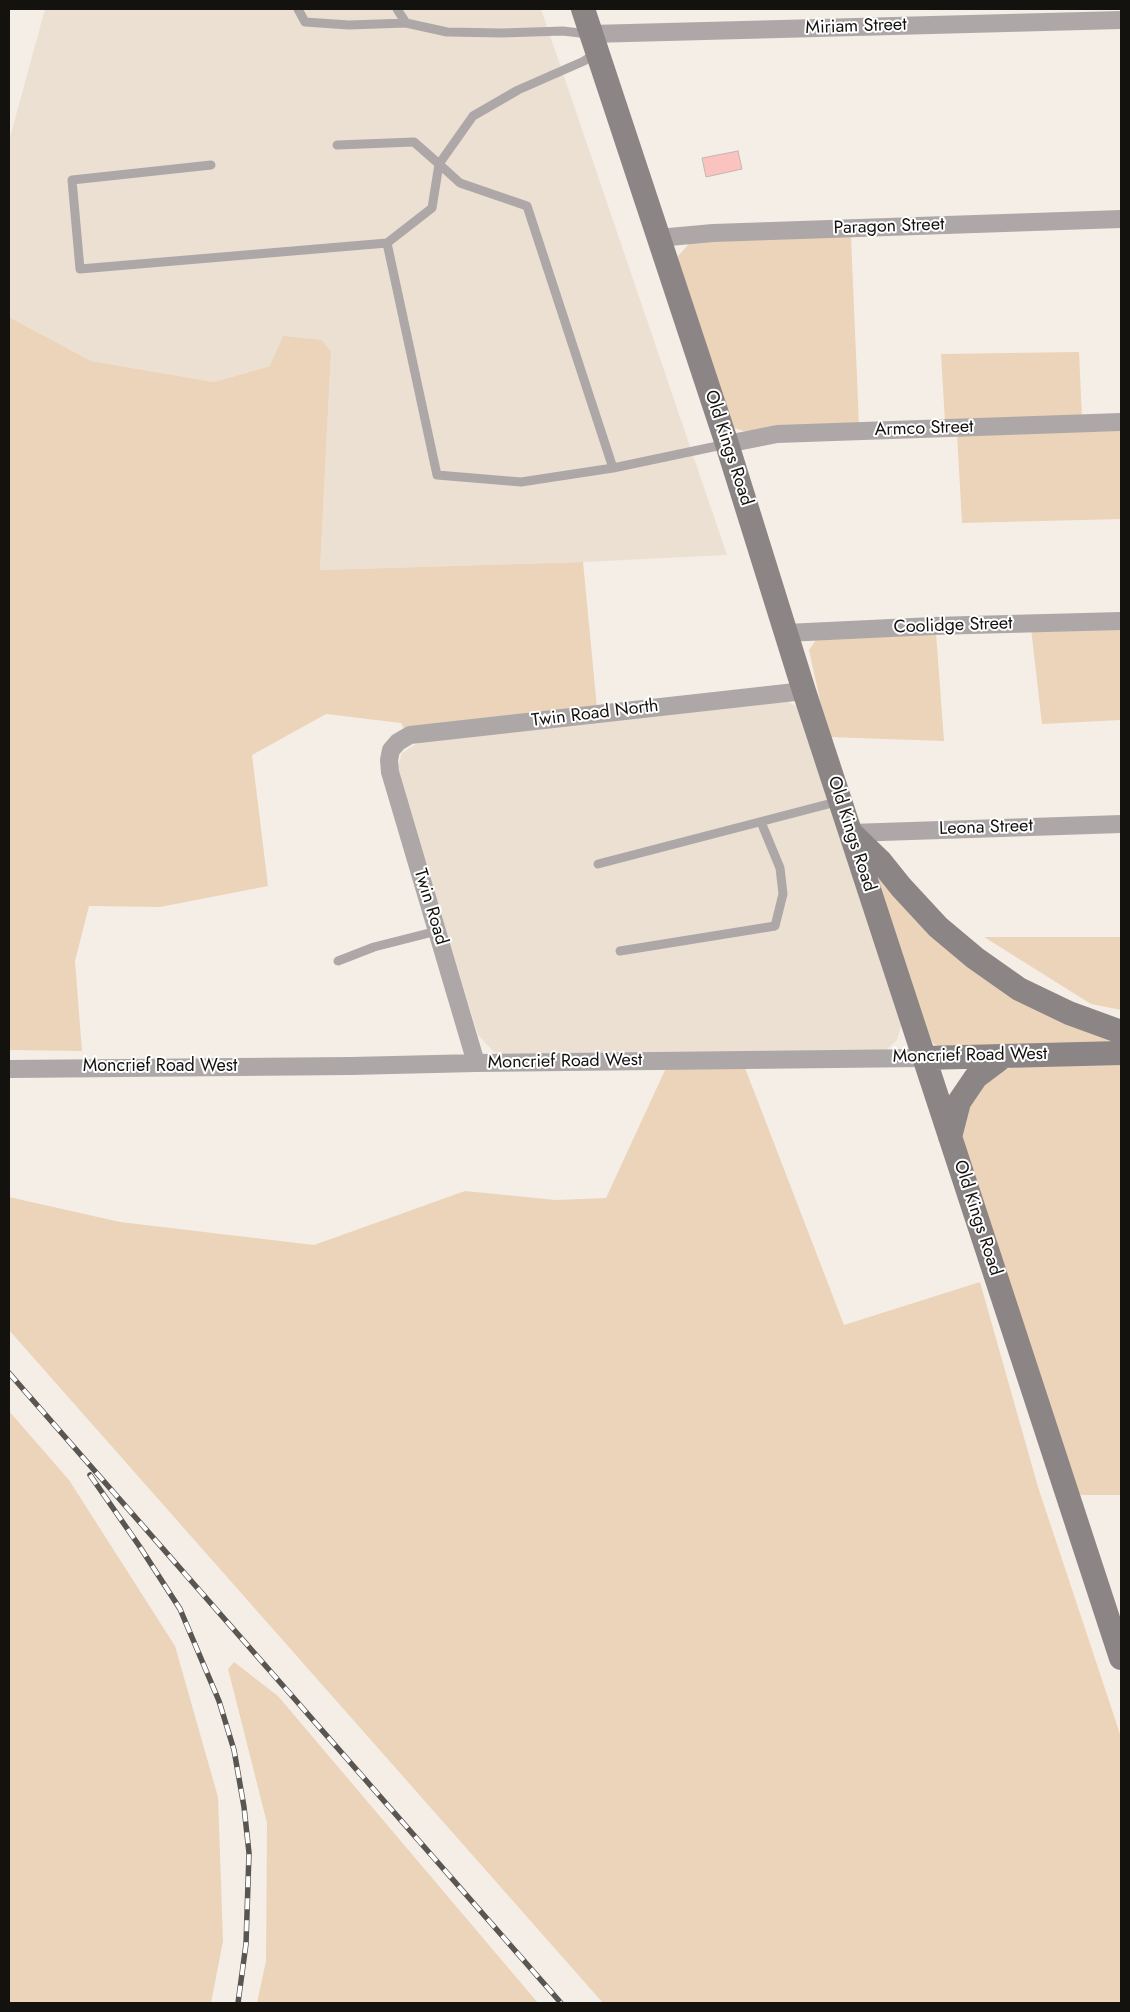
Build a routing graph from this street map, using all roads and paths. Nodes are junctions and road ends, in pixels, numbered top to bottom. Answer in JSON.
{"nodes":[{"id":1,"x":298,"y":9,"type":"edge"},
{"id":2,"x":397,"y":9,"type":"edge"},
{"id":3,"x":583,"y":9,"type":"edge"},
{"id":4,"x":1121,"y":20,"type":"edge"},
{"id":5,"x":406,"y":23,"type":"junction"},
{"id":6,"x":594,"y":44,"type":"junction"},
{"id":7,"x":337,"y":146,"type":"dead end"},
{"id":8,"x":439,"y":164,"type":"junction"},
{"id":9,"x":211,"y":165,"type":"dead end"},
{"id":10,"x":1121,"y":219,"type":"edge"},
{"id":11,"x":658,"y":238,"type":"junction"},
{"id":12,"x":387,"y":243,"type":"junction"},
{"id":13,"x":1121,"y":422,"type":"edge"},
{"id":14,"x":727,"y":444,"type":"junction"},
{"id":15,"x":613,"y":468,"type":"junction"},
{"id":16,"x":1121,"y":621,"type":"edge"},
{"id":17,"x":786,"y":633,"type":"junction"},
{"id":18,"x":804,"y":690,"type":"junction"},
{"id":19,"x":392,"y":750,"type":"joint"},
{"id":20,"x":840,"y":801,"type":"junction"},
{"id":21,"x":761,"y":822,"type":"junction"},
{"id":22,"x":1121,"y":824,"type":"edge"},
{"id":23,"x":851,"y":834,"type":"junction"},
{"id":24,"x":598,"y":864,"type":"dead end"},
{"id":25,"x":438,"y":931,"type":"junction"},
{"id":26,"x":620,"y":951,"type":"dead end"},
{"id":27,"x":338,"y":962,"type":"dead end"},
{"id":28,"x":1121,"y":1032,"type":"edge"},
{"id":29,"x":1121,"y":1053,"type":"edge"},
{"id":30,"x":1004,"y":1056,"type":"junction"},
{"id":31,"x":924,"y":1058,"type":"junction"},
{"id":32,"x":476,"y":1063,"type":"junction"},
{"id":33,"x":9,"y":1069,"type":"edge"},
{"id":34,"x":950,"y":1137,"type":"junction"},
{"id":35,"x":1121,"y":1658,"type":"edge"}],
"edges":[{"from":1,"to":5,"type":"lane"},
{"from":2,"to":5,"type":"lane"},
{"from":3,"to":6,"type":"street","name":"Old Kings Road"},
{"from":4,"to":6,"type":"street","name":"Miriam Street"},
{"from":5,"to":6,"type":"lane"},
{"from":6,"to":8,"type":"lane"},
{"from":6,"to":11,"type":"street","name":"Old Kings Road"},
{"from":7,"to":8,"type":"lane"},
{"from":8,"to":12,"type":"lane"},
{"from":8,"to":15,"type":"lane"},
{"from":9,"to":12,"type":"lane"},
{"from":10,"to":11,"type":"street","name":"Paragon Street"},
{"from":11,"to":14,"type":"street","name":"Old Kings Road"},
{"from":12,"to":15,"type":"lane"},
{"from":13,"to":14,"type":"street","name":"Armco Street"},
{"from":14,"to":15,"type":"lane"},
{"from":14,"to":17,"type":"street","name":"Old Kings Road"},
{"from":16,"to":17,"type":"street","name":"Coolidge Street"},
{"from":17,"to":18,"type":"street","name":"Old Kings Road"},
{"from":18,"to":19,"type":"street","name":"Twin Road North"},
{"from":18,"to":20,"type":"street","name":"Old Kings Road"},
{"from":19,"to":25,"type":"street","name":"Twin Road"},
{"from":20,"to":21,"type":"lane"},
{"from":20,"to":23,"type":"street","name":"Old Kings Road"},
{"from":21,"to":24,"type":"lane"},
{"from":21,"to":26,"type":"lane"},
{"from":22,"to":23,"type":"street","name":"Leona Street"},
{"from":23,"to":28,"type":"street"},
{"from":23,"to":31,"type":"street","name":"Old Kings Road"},
{"from":25,"to":27,"type":"lane"},
{"from":25,"to":32,"type":"street","name":"Twin Road"},
{"from":29,"to":30,"type":"street","name":"Moncrief Road West"},
{"from":30,"to":31,"type":"street","name":"Moncrief Road West"},
{"from":30,"to":34,"type":"street"},
{"from":31,"to":32,"type":"street","name":"Moncrief Road West"},
{"from":31,"to":34,"type":"street","name":"Old Kings Road"},
{"from":32,"to":33,"type":"street","name":"Moncrief Road West"},
{"from":34,"to":35,"type":"street","name":"Old Kings Road"}]}
